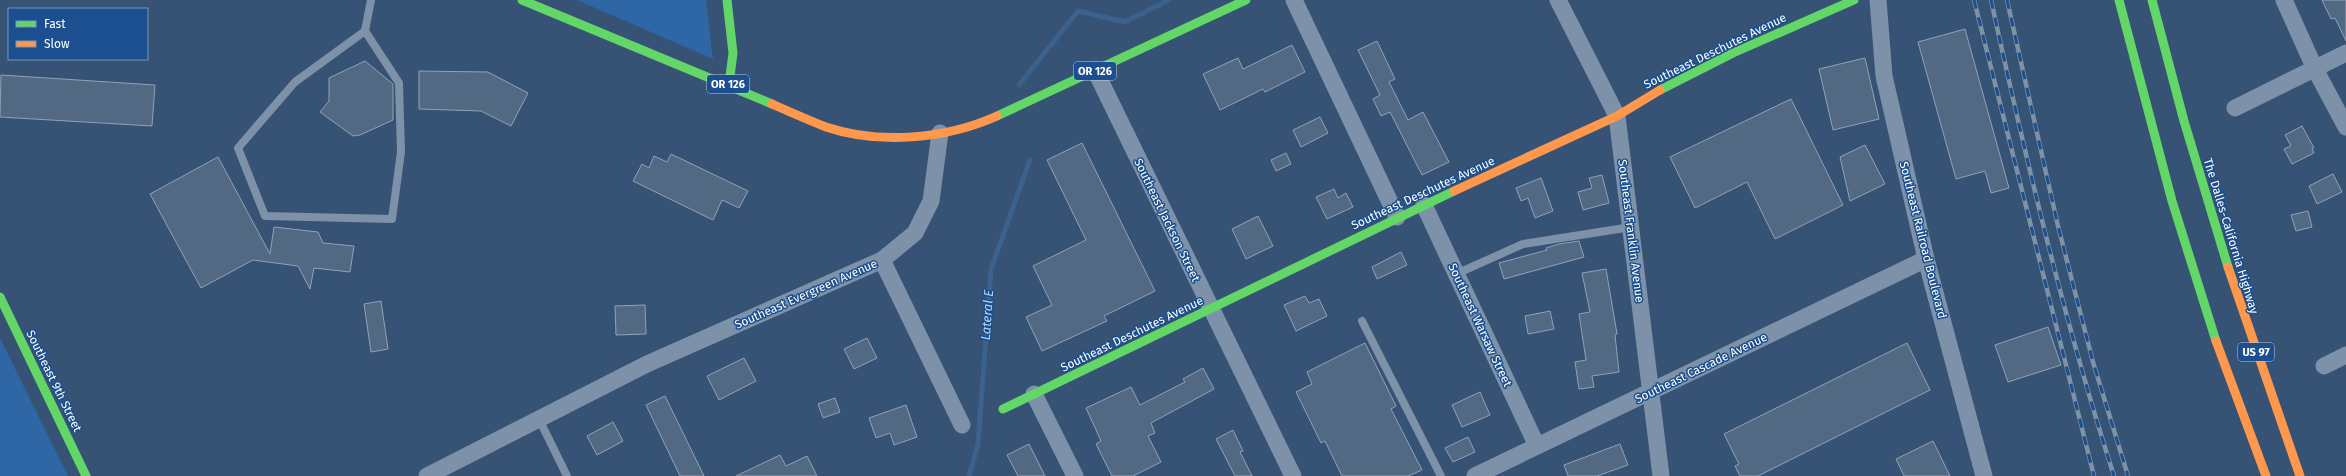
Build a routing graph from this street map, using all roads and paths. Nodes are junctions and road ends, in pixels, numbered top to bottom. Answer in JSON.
{"nodes":[{"id":1,"x":372,"y":0,"type":"edge"},
{"id":2,"x":522,"y":0,"type":"edge"},
{"id":3,"x":727,"y":0,"type":"edge"},
{"id":4,"x":1246,"y":0,"type":"edge"},
{"id":5,"x":1294,"y":0,"type":"edge"},
{"id":6,"x":1558,"y":0,"type":"edge"},
{"id":7,"x":1854,"y":0,"type":"edge"},
{"id":8,"x":1878,"y":0,"type":"edge"},
{"id":9,"x":2119,"y":0,"type":"edge"},
{"id":10,"x":2152,"y":0,"type":"edge"},
{"id":11,"x":2284,"y":0,"type":"edge"},
{"id":12,"x":365,"y":31,"type":"junction"},
{"id":13,"x":2346,"y":53,"type":"edge"},
{"id":14,"x":2315,"y":68,"type":"junction"},
{"id":15,"x":1095,"y":70,"type":"junction"},
{"id":16,"x":729,"y":84,"type":"junction"},
{"id":17,"x":2235,"y":108,"type":"dead end"},
{"id":18,"x":1617,"y":116,"type":"junction"},
{"id":19,"x":2346,"y":127,"type":"edge"},
{"id":20,"x":940,"y":133,"type":"junction"},
{"id":21,"x":1424,"y":205,"type":"junction"},
{"id":22,"x":1397,"y":217,"type":"junction"},
{"id":23,"x":1631,"y":227,"type":"junction"},
{"id":24,"x":1926,"y":259,"type":"junction"},
{"id":25,"x":882,"y":260,"type":"junction"},
{"id":26,"x":1456,"y":274,"type":"junction"},
{"id":27,"x":0,"y":297,"type":"edge"},
{"id":28,"x":1210,"y":310,"type":"junction"},
{"id":29,"x":1362,"y":321,"type":"dead end"},
{"id":30,"x":2346,"y":355,"type":"edge"},
{"id":31,"x":2324,"y":366,"type":"dead end"},
{"id":32,"x":1652,"y":392,"type":"junction"},
{"id":33,"x":1034,"y":394,"type":"junction"},
{"id":34,"x":1004,"y":409,"type":"dead end"},
{"id":35,"x":540,"y":419,"type":"junction"},
{"id":36,"x":962,"y":425,"type":"dead end"},
{"id":37,"x":1537,"y":446,"type":"junction"},
{"id":38,"x":86,"y":476,"type":"edge"},
{"id":39,"x":427,"y":476,"type":"edge"},
{"id":40,"x":567,"y":476,"type":"edge"},
{"id":41,"x":1075,"y":476,"type":"edge"},
{"id":42,"x":1293,"y":476,"type":"edge"},
{"id":43,"x":1441,"y":476,"type":"edge"},
{"id":44,"x":1475,"y":476,"type":"edge"},
{"id":45,"x":1660,"y":476,"type":"edge"},
{"id":46,"x":1984,"y":476,"type":"edge"},
{"id":47,"x":2266,"y":476,"type":"edge"},
{"id":48,"x":2300,"y":476,"type":"edge"}],
"edges":[{"from":1,"to":12,"type":"lane"},
{"from":2,"to":16,"type":"main road","number":"OR 126"},
{"from":3,"to":16,"type":"main road"},
{"from":4,"to":15,"type":"main road","number":"OR 126"},
{"from":5,"to":22,"type":"street"},
{"from":6,"to":18,"type":"street","name":"Southeast Franklin Avenue"},
{"from":7,"to":18,"type":"main road","name":"Southeast Deschutes Avenue"},
{"from":8,"to":24,"type":"street","name":"Southeast Railroad Boulevard"},
{"from":9,"to":47,"type":"main road","number":"US 97"},
{"from":10,"to":48,"type":"main road","name":"The Dalles-California Highway","number":"US 97"},
{"from":11,"to":14,"type":"street"},
{"from":12,"to":12,"type":"lane"},
{"from":13,"to":14,"type":"street"},
{"from":14,"to":17,"type":"street"},
{"from":14,"to":19,"type":"street"},
{"from":15,"to":20,"type":"main road","number":"OR 126"},
{"from":15,"to":28,"type":"street","name":"Southeast Jackson Street"},
{"from":16,"to":20,"type":"main road","number":"OR 126"},
{"from":18,"to":21,"type":"main road","name":"Southeast Deschutes Avenue"},
{"from":18,"to":23,"type":"street","name":"Southeast Franklin Avenue"},
{"from":20,"to":25,"type":"street","name":"Southeast Evergreen Avenue"},
{"from":21,"to":22,"type":"main road","name":"Southeast Deschutes Avenue"},
{"from":21,"to":26,"type":"street","name":"Southeast Warsaw Street"},
{"from":22,"to":28,"type":"main road","name":"Southeast Deschutes Avenue"},
{"from":23,"to":26,"type":"lane"},
{"from":23,"to":32,"type":"street","name":"Southeast Franklin Avenue"},
{"from":24,"to":32,"type":"street","name":"Southeast Cascade Avenue"},
{"from":24,"to":46,"type":"street","name":"Southeast Railroad Boulevard"},
{"from":25,"to":35,"type":"street","name":"Southeast Evergreen Avenue"},
{"from":25,"to":36,"type":"street"},
{"from":26,"to":37,"type":"street","name":"Southeast Warsaw Street"},
{"from":27,"to":38,"type":"main road","name":"Southeast 9th Street"},
{"from":28,"to":33,"type":"main road","name":"Southeast Deschutes Avenue"},
{"from":28,"to":42,"type":"street","name":"Southeast Jackson Street"},
{"from":29,"to":43,"type":"lane"},
{"from":30,"to":31,"type":"street"},
{"from":32,"to":37,"type":"street","name":"Southeast Cascade Avenue"},
{"from":32,"to":45,"type":"street","name":"Southeast Franklin Avenue"},
{"from":33,"to":34,"type":"main road","name":"Southeast Deschutes Avenue"},
{"from":33,"to":41,"type":"street"},
{"from":35,"to":39,"type":"street","name":"Southeast Evergreen Avenue"},
{"from":35,"to":40,"type":"lane"},
{"from":37,"to":44,"type":"street","name":"Southeast Cascade Avenue"}]}
